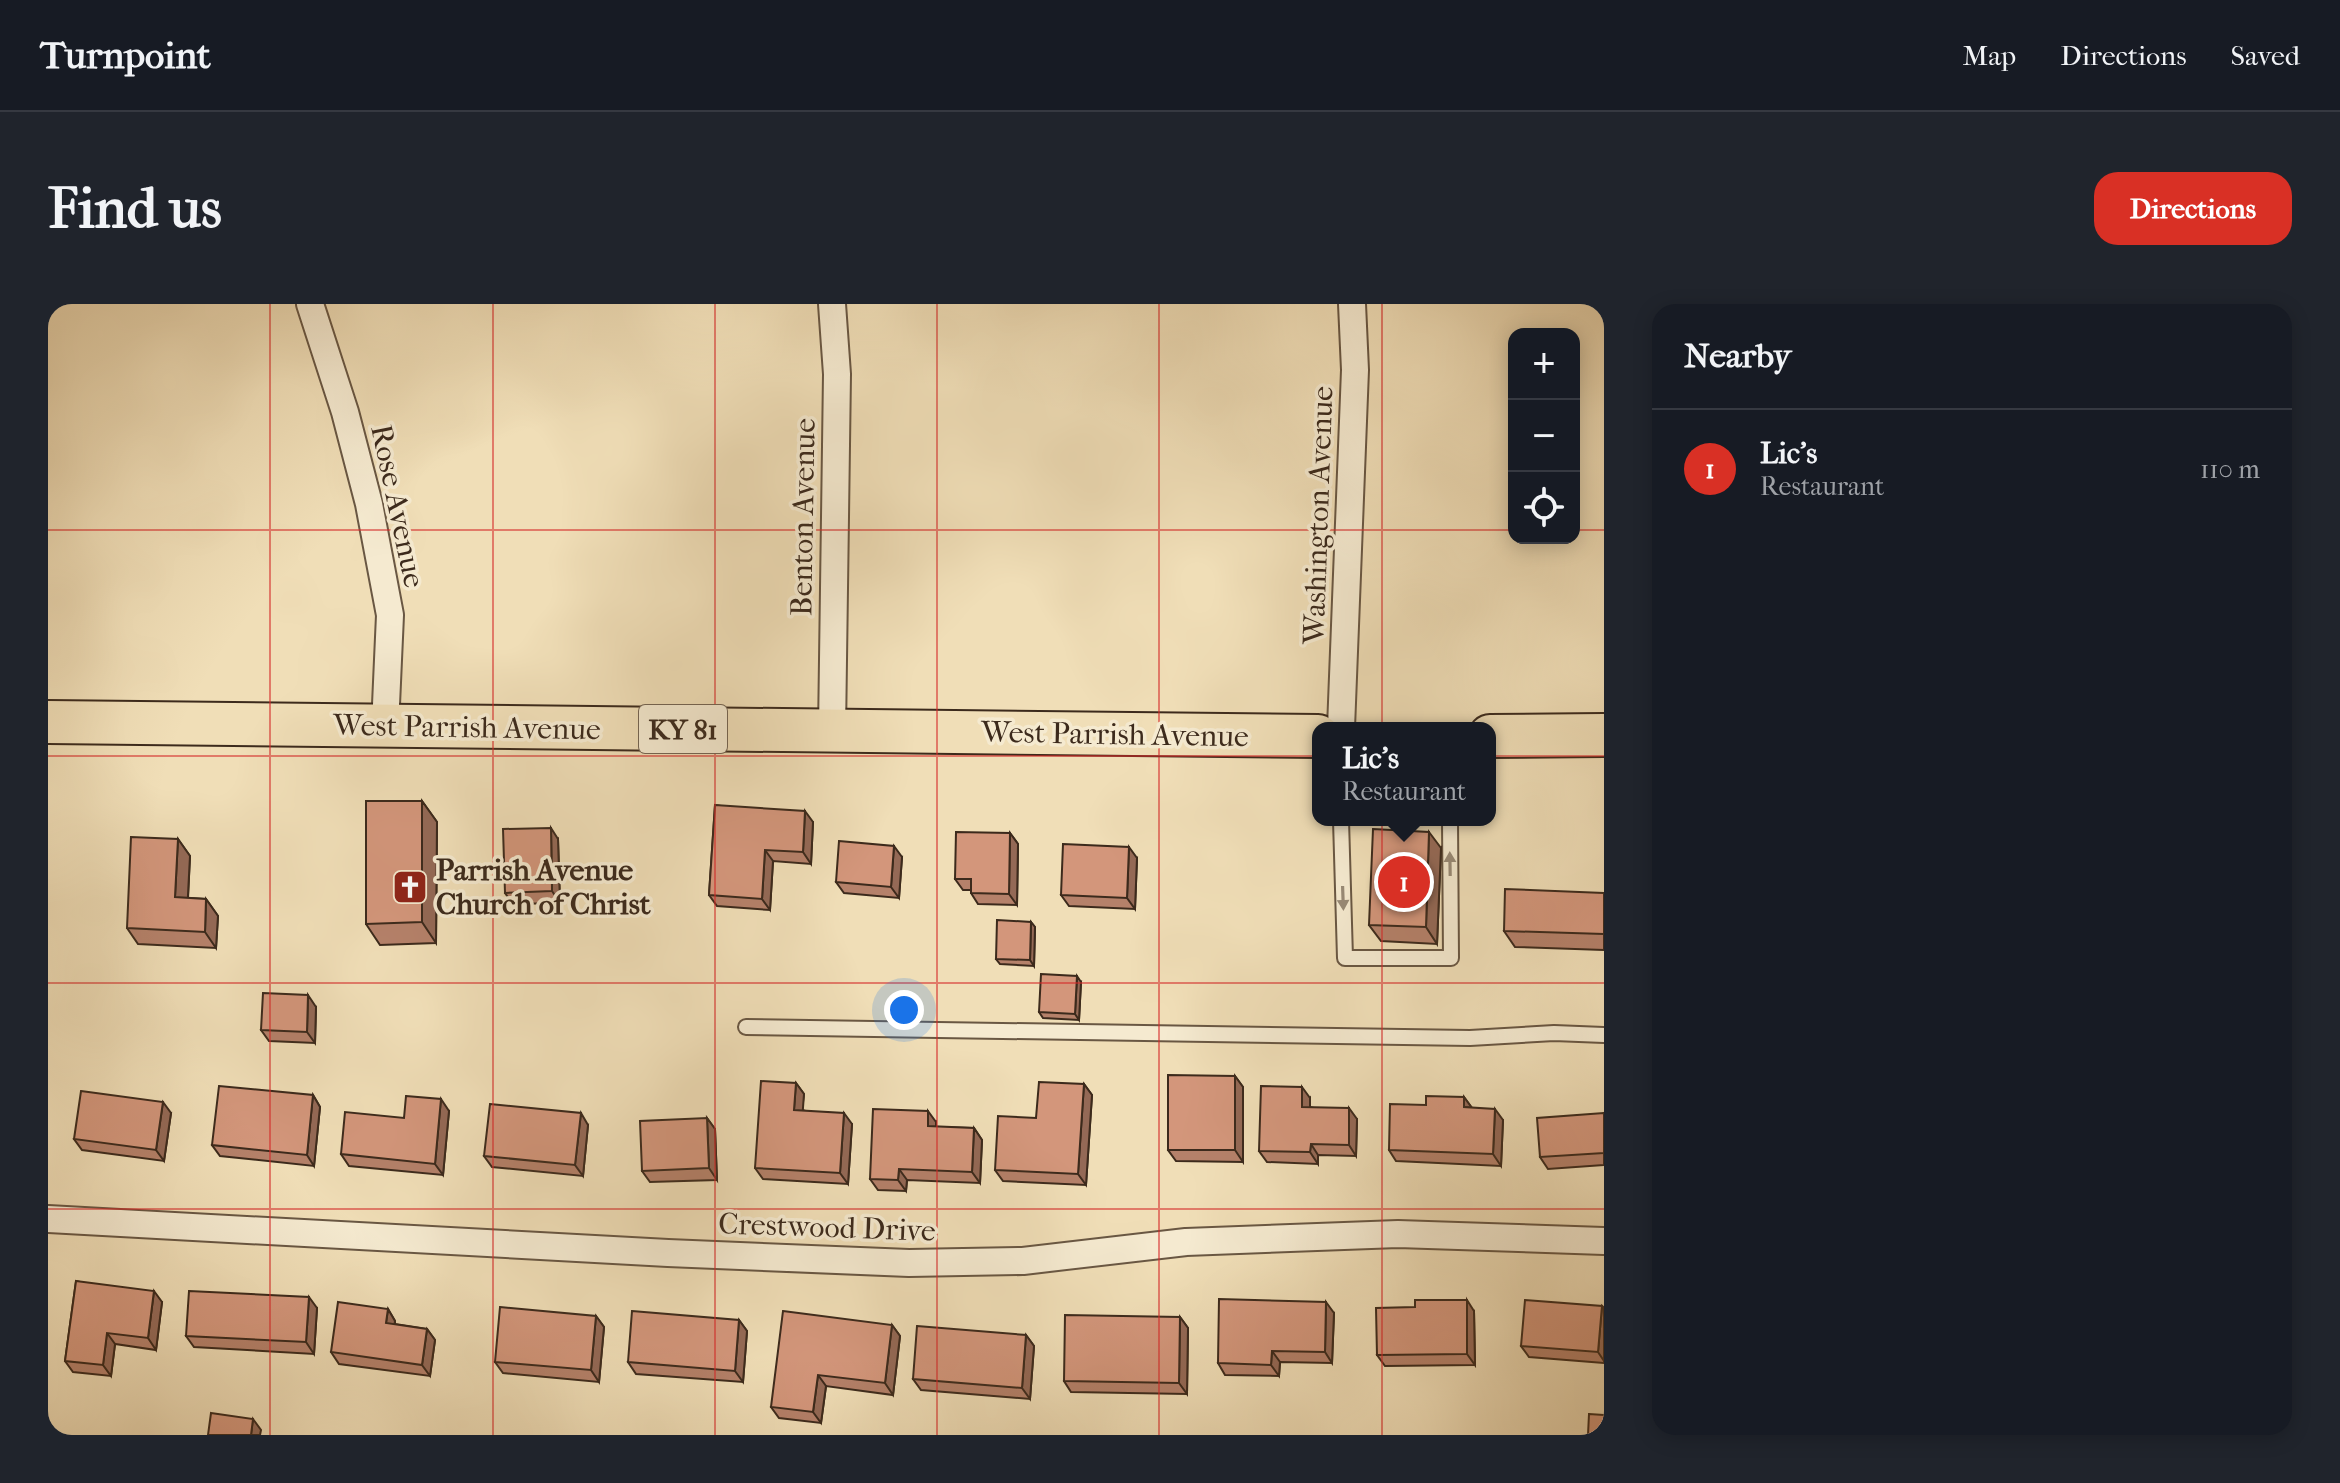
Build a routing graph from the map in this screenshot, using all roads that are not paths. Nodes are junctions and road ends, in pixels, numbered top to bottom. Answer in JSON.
{"nodes":[{"id":1,"x":310,"y":304,"type":"edge"},
{"id":2,"x":832,"y":304,"type":"edge"},
{"id":3,"x":1352,"y":304,"type":"edge"},
{"id":4,"x":48,"y":722,"type":"edge"},
{"id":5,"x":1341,"y":722,"type":"edge"},
{"id":6,"x":385,"y":727,"type":"junction"},
{"id":7,"x":832,"y":731,"type":"junction"},
{"id":8,"x":1604,"y":735,"type":"edge"},
{"id":9,"x":1312,"y":736,"type":"edge"},
{"id":10,"x":1496,"y":736,"type":"edge"},
{"id":11,"x":1341,"y":826,"type":"edge"},
{"id":12,"x":1450,"y":826,"type":"edge"},
{"id":13,"x":746,"y":1027,"type":"dead end"},
{"id":14,"x":1604,"y":1035,"type":"edge"},
{"id":15,"x":48,"y":1219,"type":"edge"},
{"id":16,"x":1604,"y":1241,"type":"edge"}],
"edges":[{"from":1,"to":6,"type":"street","name":"Rose Avenue"},
{"from":2,"to":7,"type":"street","name":"Benton Avenue"},
{"from":3,"to":5,"type":"street","name":"Washington Avenue"},
{"from":4,"to":6,"type":"main road","name":"West Parrish Avenue","number":"KY 81"},
{"from":6,"to":7,"type":"main road","name":"West Parrish Avenue","number":"KY 81"},
{"from":7,"to":9,"type":"main road","name":"West Parrish Avenue","number":"KY 81"},
{"from":8,"to":10,"type":"main road"},
{"from":11,"to":12,"type":"lane","one_way":true},
{"from":13,"to":14,"type":"lane"},
{"from":15,"to":16,"type":"street","name":"Crestwood Drive"}]}
